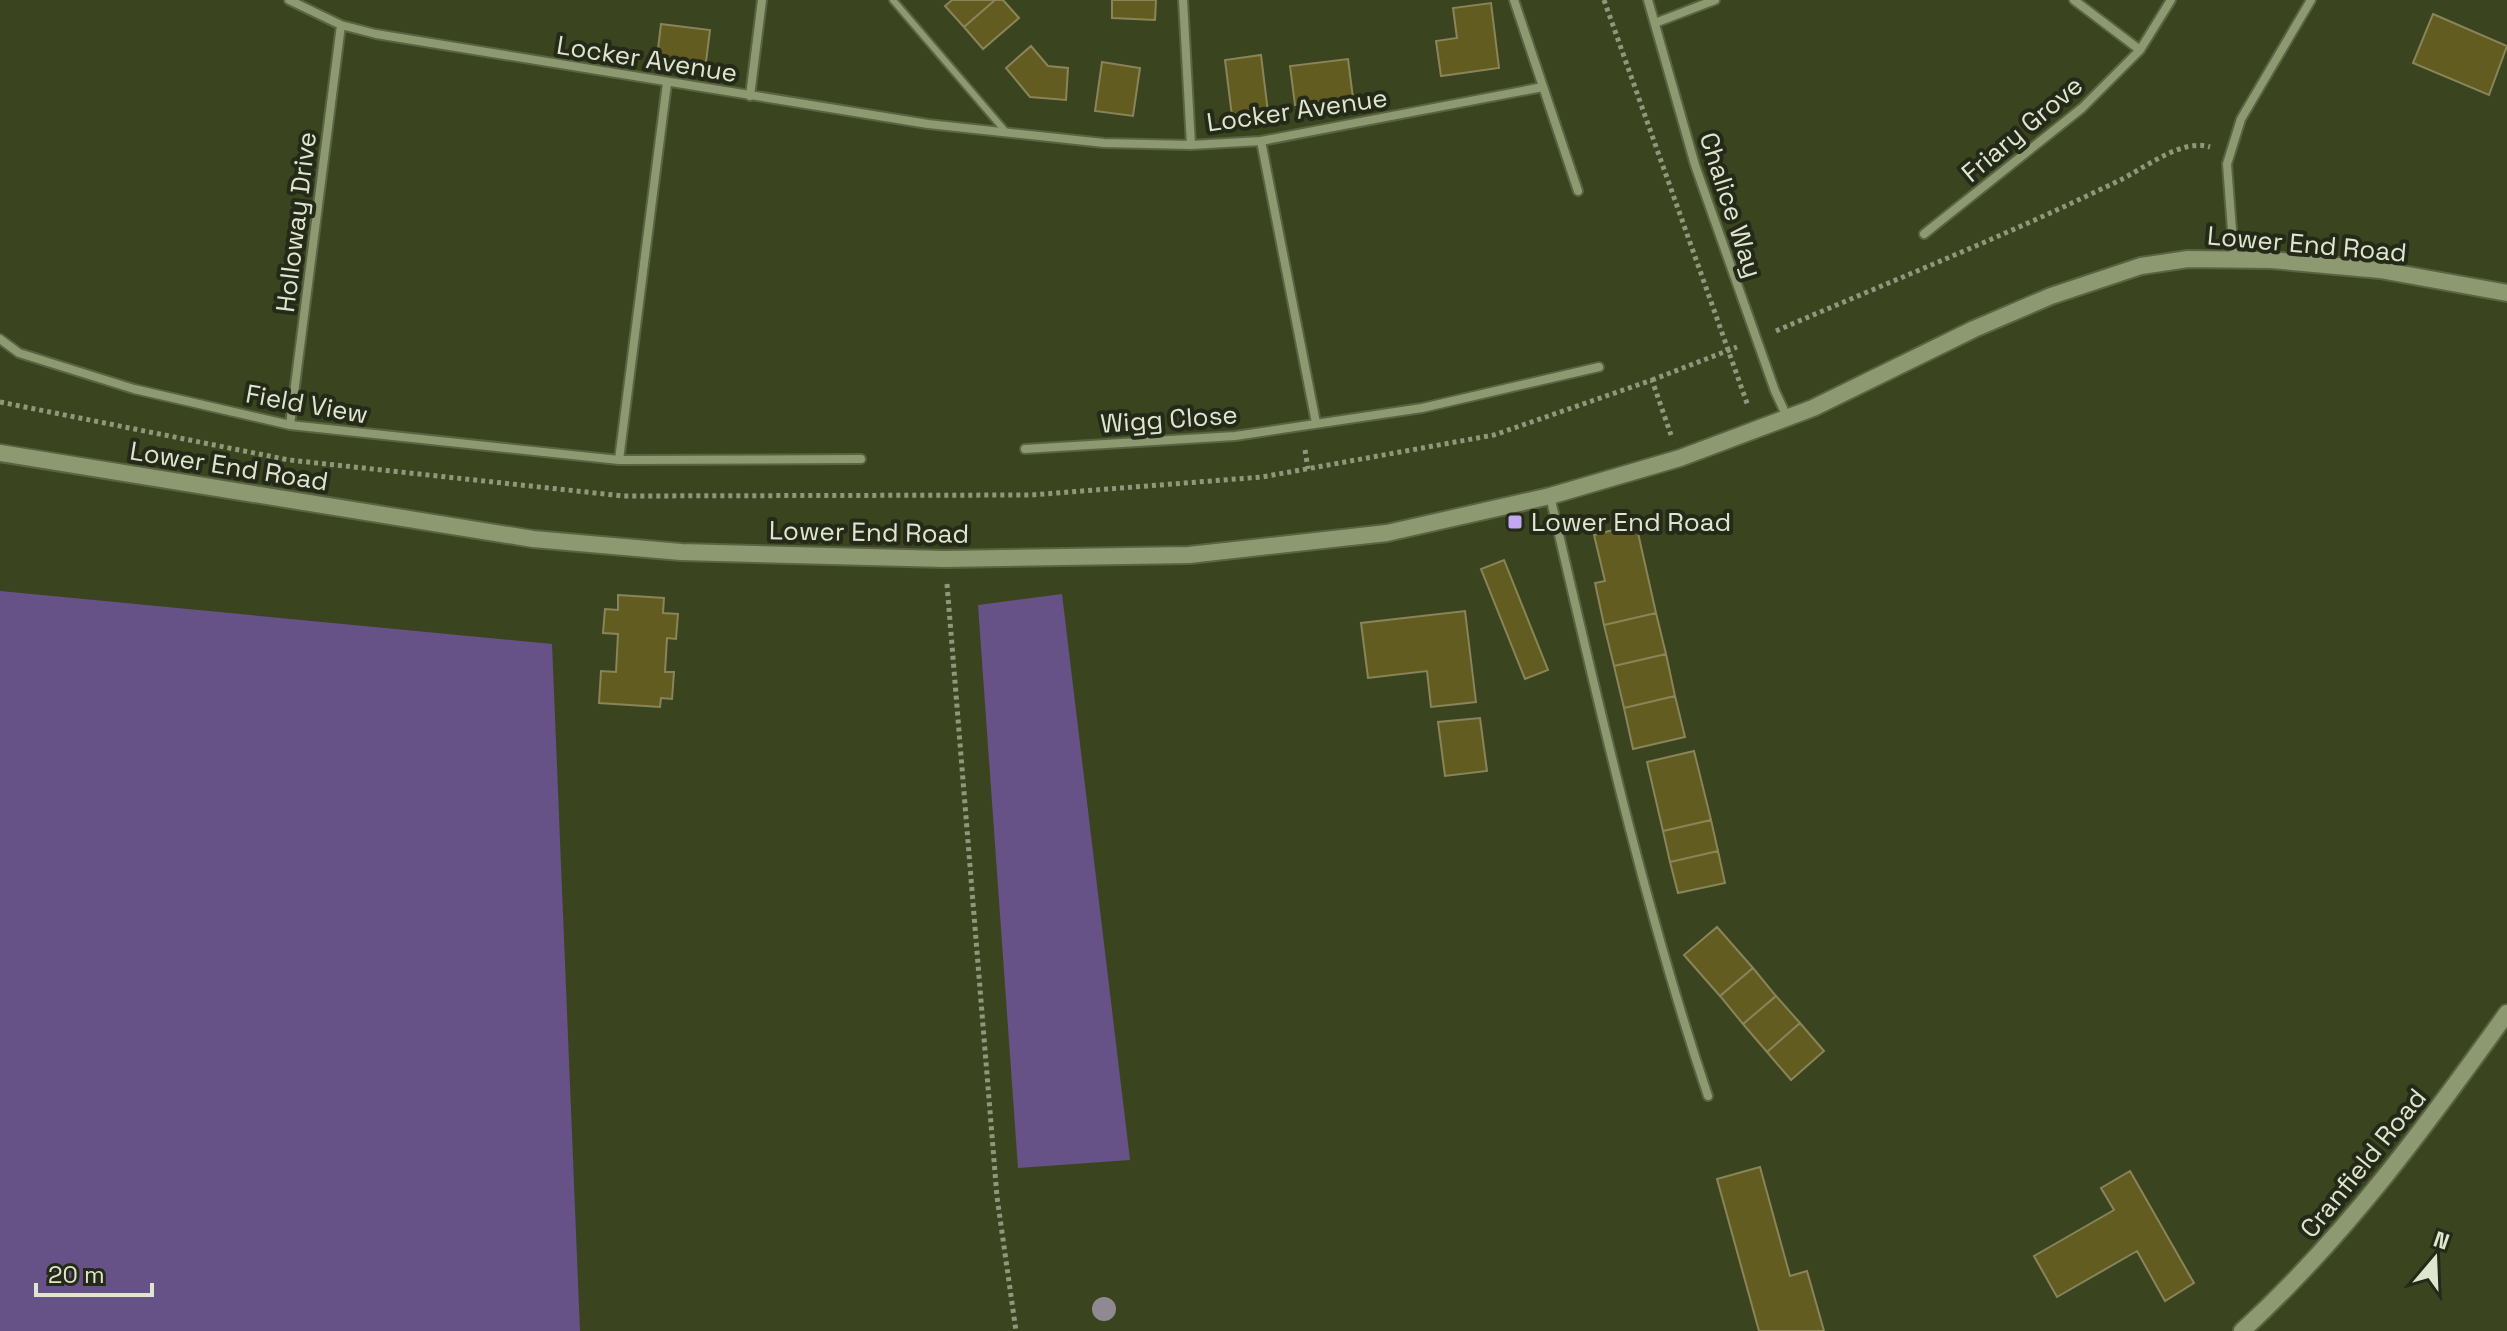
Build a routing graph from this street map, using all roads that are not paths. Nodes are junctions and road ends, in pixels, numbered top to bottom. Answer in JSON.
{"nodes":[{"id":1,"x":289,"y":0,"type":"edge"},
{"id":2,"x":762,"y":0,"type":"edge"},
{"id":3,"x":893,"y":0,"type":"edge"},
{"id":4,"x":1183,"y":0,"type":"edge"},
{"id":5,"x":1514,"y":0,"type":"edge"},
{"id":6,"x":1648,"y":0,"type":"edge"},
{"id":7,"x":1715,"y":0,"type":"edge"},
{"id":8,"x":2074,"y":0,"type":"edge"},
{"id":9,"x":2171,"y":0,"type":"edge"},
{"id":10,"x":2311,"y":0,"type":"edge"},
{"id":11,"x":1655,"y":23,"type":"junction"},
{"id":12,"x":341,"y":25,"type":"junction"},
{"id":13,"x":2140,"y":50,"type":"junction"},
{"id":14,"x":667,"y":83,"type":"junction"},
{"id":15,"x":1543,"y":87,"type":"junction"},
{"id":16,"x":750,"y":96,"type":"junction"},
{"id":17,"x":1006,"y":132,"type":"junction"},
{"id":18,"x":1261,"y":141,"type":"junction"},
{"id":19,"x":1191,"y":145,"type":"junction"},
{"id":20,"x":1578,"y":191,"type":"dead end"},
{"id":21,"x":1924,"y":234,"type":"dead end"},
{"id":22,"x":2234,"y":257,"type":"junction"},
{"id":23,"x":2507,"y":293,"type":"edge"},
{"id":24,"x":0,"y":339,"type":"edge"},
{"id":25,"x":1599,"y":367,"type":"dead end"},
{"id":26,"x":1788,"y":419,"type":"junction"},
{"id":27,"x":1316,"y":423,"type":"junction"},
{"id":28,"x":290,"y":425,"type":"junction"},
{"id":29,"x":1025,"y":449,"type":"dead end"},
{"id":30,"x":0,"y":453,"type":"edge"},
{"id":31,"x":861,"y":459,"type":"dead end"},
{"id":32,"x":619,"y":460,"type":"junction"},
{"id":33,"x":1550,"y":496,"type":"junction"},
{"id":34,"x":2507,"y":1013,"type":"edge"},
{"id":35,"x":1708,"y":1096,"type":"dead end"},
{"id":36,"x":2242,"y":1331,"type":"edge"}],
"edges":[{"from":1,"to":12,"type":"street","name":"Locker Avenue"},
{"from":2,"to":16,"type":"street"},
{"from":3,"to":17,"type":"lane"},
{"from":4,"to":19,"type":"street"},
{"from":5,"to":15,"type":"street"},
{"from":6,"to":11,"type":"street","name":"Chalice Way"},
{"from":7,"to":11,"type":"street"},
{"from":8,"to":13,"type":"street"},
{"from":9,"to":13,"type":"street","name":"Friary Grove"},
{"from":10,"to":22,"type":"street"},
{"from":11,"to":26,"type":"street","name":"Chalice Way"},
{"from":12,"to":14,"type":"street","name":"Locker Avenue"},
{"from":12,"to":28,"type":"street","name":"Holloway Drive"},
{"from":13,"to":21,"type":"street","name":"Friary Grove"},
{"from":14,"to":16,"type":"street","name":"Locker Avenue"},
{"from":14,"to":32,"type":"street"},
{"from":15,"to":18,"type":"street","name":"Locker Avenue"},
{"from":15,"to":20,"type":"street"},
{"from":16,"to":17,"type":"street","name":"Locker Avenue"},
{"from":17,"to":19,"type":"street","name":"Locker Avenue"},
{"from":18,"to":19,"type":"street","name":"Locker Avenue"},
{"from":18,"to":27,"type":"street"},
{"from":22,"to":23,"type":"street","name":"Lower End Road"},
{"from":22,"to":26,"type":"street","name":"Lower End Road"},
{"from":24,"to":28,"type":"street","name":"Field View"},
{"from":25,"to":27,"type":"street","name":"Wigg Close"},
{"from":26,"to":33,"type":"street","name":"Lower End Road"},
{"from":27,"to":29,"type":"street","name":"Wigg Close"},
{"from":28,"to":32,"type":"street","name":"Field View"},
{"from":30,"to":33,"type":"street","name":"Lower End Road"},
{"from":31,"to":32,"type":"street","name":"Field View"},
{"from":33,"to":35,"type":"street"},
{"from":34,"to":36,"type":"street","name":"Cranfield Road"}]}
